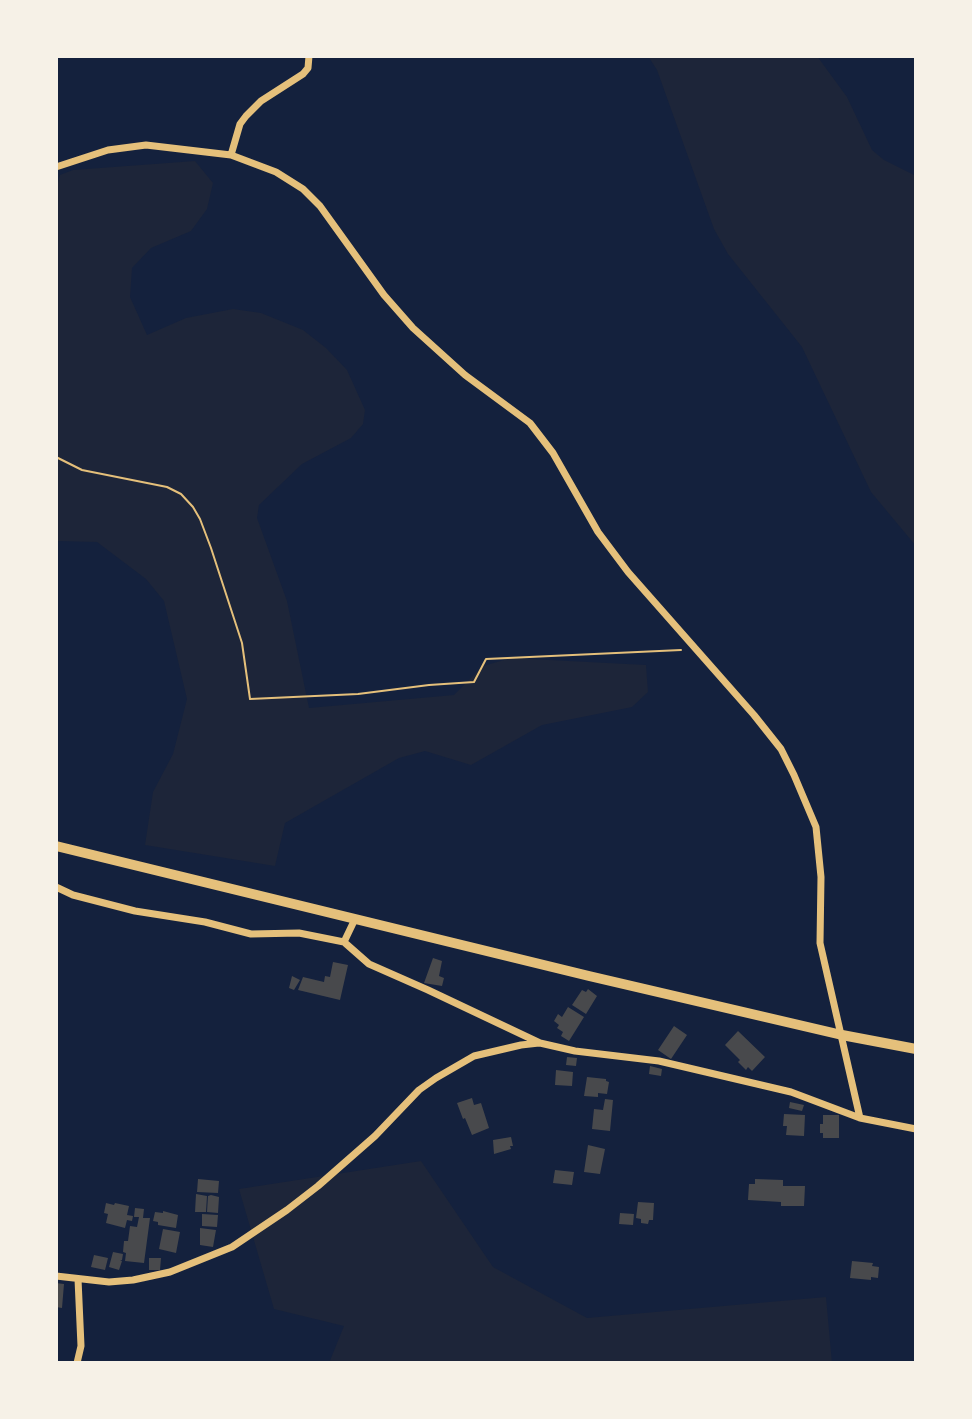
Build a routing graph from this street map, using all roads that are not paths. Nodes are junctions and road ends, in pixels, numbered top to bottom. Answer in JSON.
{"nodes":[{"id":1,"x":309,"y":56,"type":"edge"},
{"id":2,"x":231,"y":155,"type":"junction"},
{"id":3,"x":56,"y":167,"type":"edge"},
{"id":4,"x":56,"y":846,"type":"edge"},
{"id":5,"x":56,"y":887,"type":"edge"},
{"id":6,"x":355,"y":919,"type":"junction"},
{"id":7,"x":344,"y":942,"type":"junction"},
{"id":8,"x":842,"y":1035,"type":"junction"},
{"id":9,"x":540,"y":1043,"type":"junction"},
{"id":10,"x":916,"y":1049,"type":"edge"},
{"id":11,"x":860,"y":1118,"type":"junction"},
{"id":12,"x":916,"y":1129,"type":"edge"},
{"id":13,"x":56,"y":1276,"type":"edge"},
{"id":14,"x":78,"y":1279,"type":"junction"},
{"id":15,"x":77,"y":1363,"type":"edge"}],
"edges":[{"from":1,"to":2,"type":"street"},
{"from":2,"to":3,"type":"street"},
{"from":2,"to":8,"type":"street"},
{"from":4,"to":6,"type":"main road"},
{"from":5,"to":7,"type":"street"},
{"from":6,"to":7,"type":"street"},
{"from":6,"to":8,"type":"main road"},
{"from":7,"to":9,"type":"street"},
{"from":8,"to":10,"type":"main road"},
{"from":8,"to":11,"type":"street"},
{"from":9,"to":11,"type":"street"},
{"from":9,"to":14,"type":"street"},
{"from":11,"to":12,"type":"street"},
{"from":13,"to":14,"type":"street"},
{"from":14,"to":15,"type":"street"}]}
